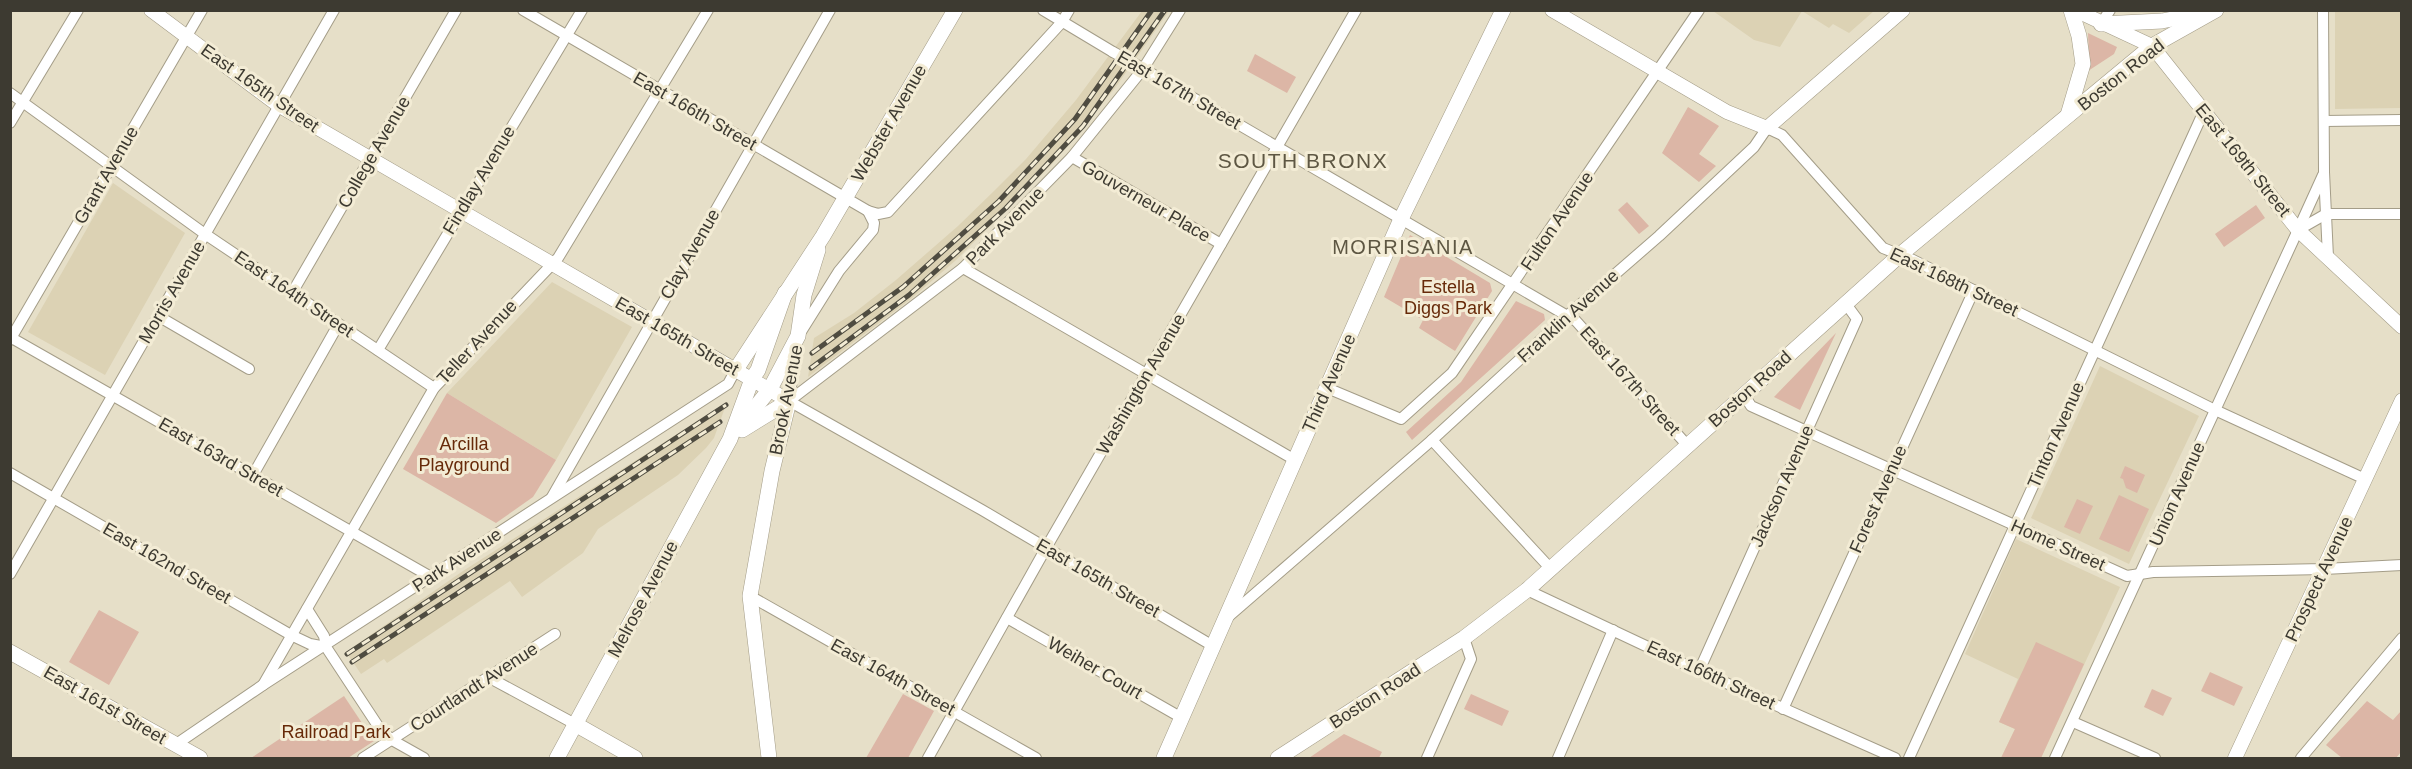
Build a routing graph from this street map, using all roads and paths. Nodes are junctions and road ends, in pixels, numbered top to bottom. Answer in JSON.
{"nodes":[{"id":1,"x":78,"y":10,"type":"edge"},
{"id":2,"x":151,"y":10,"type":"edge"},
{"id":3,"x":202,"y":10,"type":"edge"},
{"id":4,"x":334,"y":10,"type":"edge"},
{"id":5,"x":456,"y":10,"type":"edge"},
{"id":6,"x":523,"y":10,"type":"edge"},
{"id":7,"x":582,"y":10,"type":"edge"},
{"id":8,"x":708,"y":10,"type":"edge"},
{"id":9,"x":830,"y":10,"type":"edge"},
{"id":10,"x":956,"y":10,"type":"edge"},
{"id":11,"x":1042,"y":10,"type":"edge"},
{"id":12,"x":1070,"y":10,"type":"edge"},
{"id":13,"x":1180,"y":10,"type":"edge"},
{"id":14,"x":1356,"y":10,"type":"edge"},
{"id":15,"x":1503,"y":10,"type":"edge"},
{"id":16,"x":1552,"y":10,"type":"edge"},
{"id":17,"x":1699,"y":10,"type":"edge"},
{"id":18,"x":1903,"y":10,"type":"edge"},
{"id":19,"x":2073,"y":10,"type":"edge"},
{"id":20,"x":2215,"y":10,"type":"edge"},
{"id":21,"x":2323,"y":10,"type":"edge"},
{"id":22,"x":2106,"y":17,"type":"edge"},
{"id":23,"x":1062,"y":22,"type":"junction"},
{"id":24,"x":566,"y":36,"type":"junction"},
{"id":25,"x":186,"y":37,"type":"junction"},
{"id":26,"x":2152,"y":46,"type":"junction"},
{"id":27,"x":1139,"y":67,"type":"junction"},
{"id":28,"x":1657,"y":72,"type":"junction"},
{"id":29,"x":660,"y":90,"type":"junction"},
{"id":30,"x":10,"y":93,"type":"edge"},
{"id":31,"x":22,"y":102,"type":"junction"},
{"id":32,"x":278,"y":105,"type":"junction"},
{"id":33,"x":2204,"y":111,"type":"junction"},
{"id":34,"x":2068,"y":116,"type":"junction"},
{"id":35,"x":2402,"y":120,"type":"edge"},
{"id":36,"x":2324,"y":121,"type":"junction"},
{"id":37,"x":10,"y":123,"type":"edge"},
{"id":38,"x":1767,"y":128,"type":"junction"},
{"id":39,"x":753,"y":144,"type":"junction"},
{"id":40,"x":1277,"y":147,"type":"junction"},
{"id":41,"x":1072,"y":157,"type":"junction"},
{"id":42,"x":369,"y":160,"type":"junction"},
{"id":43,"x":110,"y":166,"type":"junction"},
{"id":44,"x":2324,"y":172,"type":"junction"},
{"id":45,"x":846,"y":198,"type":"junction"},
{"id":46,"x":868,"y":211,"type":"junction"},
{"id":47,"x":460,"y":212,"type":"junction"},
{"id":48,"x":2326,"y":214,"type":"junction"},
{"id":49,"x":2402,"y":214,"type":"edge"},
{"id":50,"x":1401,"y":219,"type":"junction"},
{"id":51,"x":2298,"y":230,"type":"junction"},
{"id":52,"x":205,"y":234,"type":"junction"},
{"id":53,"x":823,"y":236,"type":"junction"},
{"id":54,"x":1221,"y":244,"type":"junction"},
{"id":55,"x":1901,"y":255,"type":"junction"},
{"id":56,"x":2328,"y":257,"type":"junction"},
{"id":57,"x":551,"y":265,"type":"junction"},
{"id":58,"x":963,"y":268,"type":"junction"},
{"id":59,"x":1513,"y":285,"type":"junction"},
{"id":60,"x":1974,"y":290,"type":"junction"},
{"id":61,"x":292,"y":293,"type":"junction"},
{"id":62,"x":785,"y":293,"type":"junction"},
{"id":63,"x":1846,"y":304,"type":"junction"},
{"id":64,"x":158,"y":316,"type":"junction"},
{"id":65,"x":1567,"y":316,"type":"junction"},
{"id":66,"x":651,"y":321,"type":"junction"},
{"id":67,"x":338,"y":325,"type":"junction"},
{"id":68,"x":2402,"y":327,"type":"edge"},
{"id":69,"x":798,"y":336,"type":"junction"},
{"id":70,"x":11,"y":338,"type":"edge"},
{"id":71,"x":378,"y":350,"type":"junction"},
{"id":72,"x":2094,"y":350,"type":"junction"},
{"id":73,"x":249,"y":369,"type":"dead end"},
{"id":74,"x":735,"y":371,"type":"junction"},
{"id":75,"x":1147,"y":374,"type":"junction"},
{"id":76,"x":752,"y":379,"type":"junction"},
{"id":77,"x":434,"y":388,"type":"junction"},
{"id":78,"x":1327,"y":388,"type":"junction"},
{"id":79,"x":770,"y":389,"type":"junction"},
{"id":80,"x":1744,"y":395,"type":"junction"},
{"id":81,"x":113,"y":396,"type":"junction"},
{"id":82,"x":2402,"y":400,"type":"edge"},
{"id":83,"x":789,"y":401,"type":"junction"},
{"id":84,"x":2215,"y":410,"type":"junction"},
{"id":85,"x":1807,"y":431,"type":"junction"},
{"id":86,"x":730,"y":439,"type":"junction"},
{"id":87,"x":1432,"y":440,"type":"junction"},
{"id":88,"x":1687,"y":445,"type":"junction"},
{"id":89,"x":1295,"y":460,"type":"junction"},
{"id":90,"x":1892,"y":470,"type":"junction"},
{"id":91,"x":10,"y":473,"type":"edge"},
{"id":92,"x":253,"y":475,"type":"junction"},
{"id":93,"x":2366,"y":479,"type":"junction"},
{"id":94,"x":54,"y":498,"type":"junction"},
{"id":95,"x":551,"y":499,"type":"junction"},
{"id":96,"x":2014,"y":526,"type":"junction"},
{"id":97,"x":352,"y":532,"type":"junction"},
{"id":98,"x":1046,"y":548,"type":"junction"},
{"id":99,"x":2402,"y":566,"type":"edge"},
{"id":100,"x":1550,"y":568,"type":"junction"},
{"id":101,"x":2324,"y":569,"type":"junction"},
{"id":102,"x":10,"y":574,"type":"edge"},
{"id":103,"x":2141,"y":576,"type":"junction"},
{"id":104,"x":431,"y":577,"type":"junction"},
{"id":105,"x":1527,"y":590,"type":"junction"},
{"id":106,"x":750,"y":596,"type":"junction"},
{"id":107,"x":307,"y":609,"type":"junction"},
{"id":108,"x":1228,"y":617,"type":"junction"},
{"id":109,"x":1007,"y":618,"type":"junction"},
{"id":110,"x":1614,"y":630,"type":"junction"},
{"id":111,"x":555,"y":634,"type":"dead end"},
{"id":112,"x":291,"y":635,"type":"junction"},
{"id":113,"x":1464,"y":638,"type":"junction"},
{"id":114,"x":2402,"y":638,"type":"edge"},
{"id":115,"x":1214,"y":646,"type":"junction"},
{"id":116,"x":326,"y":647,"type":"junction"},
{"id":117,"x":10,"y":652,"type":"edge"},
{"id":118,"x":1699,"y":671,"type":"junction"},
{"id":119,"x":490,"y":678,"type":"junction"},
{"id":120,"x":263,"y":686,"type":"junction"},
{"id":121,"x":1783,"y":709,"type":"junction"},
{"id":122,"x":955,"y":711,"type":"junction"},
{"id":123,"x":1182,"y":718,"type":"junction"},
{"id":124,"x":2073,"y":722,"type":"junction"},
{"id":125,"x":575,"y":724,"type":"junction"},
{"id":126,"x":392,"y":740,"type":"junction"},
{"id":127,"x":175,"y":745,"type":"junction"},
{"id":128,"x":1282,"y":758,"type":"edge"},
{"id":129,"x":200,"y":759,"type":"edge"},
{"id":130,"x":363,"y":759,"type":"edge"},
{"id":131,"x":424,"y":759,"type":"edge"},
{"id":132,"x":557,"y":759,"type":"edge"},
{"id":133,"x":635,"y":759,"type":"edge"},
{"id":134,"x":769,"y":759,"type":"edge"},
{"id":135,"x":928,"y":759,"type":"edge"},
{"id":136,"x":1036,"y":759,"type":"edge"},
{"id":137,"x":1164,"y":759,"type":"edge"},
{"id":138,"x":1427,"y":759,"type":"edge"},
{"id":139,"x":1558,"y":759,"type":"edge"},
{"id":140,"x":1895,"y":759,"type":"edge"},
{"id":141,"x":1909,"y":759,"type":"edge"},
{"id":142,"x":2055,"y":759,"type":"edge"},
{"id":143,"x":2155,"y":759,"type":"edge"},
{"id":144,"x":2235,"y":759,"type":"edge"},
{"id":145,"x":2301,"y":759,"type":"edge"}],
"edges":[{"from":1,"to":31,"type":"street"},
{"from":2,"to":25,"type":"street","name":"East 165th Street"},
{"from":3,"to":25,"type":"street","name":"Grant Avenue"},
{"from":4,"to":32,"type":"street","name":"Morris Avenue"},
{"from":5,"to":42,"type":"street","name":"College Avenue"},
{"from":6,"to":24,"type":"street","name":"East 166th Street"},
{"from":7,"to":24,"type":"street","name":"Findlay Avenue"},
{"from":8,"to":29,"type":"street","name":"Teller Avenue"},
{"from":9,"to":39,"type":"street","name":"Clay Avenue"},
{"from":10,"to":45,"type":"main road","name":"Webster Avenue"},
{"from":11,"to":23,"type":"street","name":"East 167th Street"},
{"from":12,"to":23,"type":"street"},
{"from":13,"to":27,"type":"street","name":"Park Avenue"},
{"from":14,"to":40,"type":"street","name":"Washington Avenue"},
{"from":15,"to":50,"type":"main road","name":"Third Avenue"},
{"from":16,"to":28,"type":"street","name":"East 168th Street"},
{"from":17,"to":28,"type":"street","name":"Fulton Avenue"},
{"from":18,"to":38,"type":"street","name":"Franklin Avenue"},
{"from":19,"to":22,"type":"street","name":"East 169th Street"},
{"from":19,"to":34,"type":"main road"},
{"from":20,"to":22,"type":"main road"},
{"from":20,"to":26,"type":"main road","name":"Boston Road"},
{"from":21,"to":36,"type":"street","name":"Union Avenue"},
{"from":22,"to":26,"type":"street","name":"East 169th Street"},
{"from":23,"to":27,"type":"street","name":"East 167th Street","bridge":true},
{"from":23,"to":46,"type":"street"},
{"from":24,"to":29,"type":"street","name":"East 166th Street"},
{"from":24,"to":47,"type":"street","name":"Findlay Avenue"},
{"from":25,"to":32,"type":"street","name":"East 165th Street"},
{"from":25,"to":43,"type":"street","name":"Grant Avenue"},
{"from":26,"to":33,"type":"street","name":"East 169th Street"},
{"from":26,"to":34,"type":"main road","name":"Boston Road"},
{"from":27,"to":40,"type":"street","name":"East 167th Street"},
{"from":27,"to":41,"type":"street","name":"Park Avenue"},
{"from":28,"to":38,"type":"street","name":"East 168th Street"},
{"from":28,"to":59,"type":"street","name":"Fulton Avenue"},
{"from":29,"to":39,"type":"street","name":"East 166th Street"},
{"from":29,"to":57,"type":"street","name":"Teller Avenue"},
{"from":30,"to":31,"type":"street","name":"East 164th Street"},
{"from":31,"to":37,"type":"street"},
{"from":31,"to":43,"type":"street","name":"East 164th Street"},
{"from":32,"to":42,"type":"street","name":"East 165th Street"},
{"from":32,"to":52,"type":"street","name":"Morris Avenue"},
{"from":33,"to":51,"type":"street","name":"East 169th Street"},
{"from":33,"to":72,"type":"street","name":"Tinton Avenue"},
{"from":34,"to":55,"type":"main road","name":"Boston Road"},
{"from":35,"to":36,"type":"street"},
{"from":36,"to":44,"type":"street","name":"Union Avenue"},
{"from":38,"to":55,"type":"street","name":"East 168th Street"},
{"from":38,"to":65,"type":"street","name":"Franklin Avenue"},
{"from":39,"to":45,"type":"street","name":"East 166th Street"},
{"from":39,"to":66,"type":"street","name":"Clay Avenue"},
{"from":40,"to":50,"type":"street","name":"East 167th Street"},
{"from":40,"to":54,"type":"street","name":"Washington Avenue"},
{"from":41,"to":54,"type":"street","name":"Gouverneur Place"},
{"from":41,"to":58,"type":"street","name":"Park Avenue"},
{"from":42,"to":47,"type":"street","name":"East 165th Street"},
{"from":42,"to":61,"type":"street","name":"College Avenue"},
{"from":43,"to":52,"type":"street","name":"East 164th Street"},
{"from":43,"to":70,"type":"street","name":"Grant Avenue"},
{"from":44,"to":48,"type":"street","name":"Union Avenue"},
{"from":44,"to":51,"type":"street","name":"Union Avenue"},
{"from":45,"to":46,"type":"street","name":"East 166th Street"},
{"from":45,"to":53,"type":"main road","name":"Webster Avenue"},
{"from":46,"to":69,"type":"street","name":"Brook Avenue"},
{"from":47,"to":57,"type":"street","name":"East 165th Street"},
{"from":47,"to":71,"type":"street","name":"Findlay Avenue"},
{"from":48,"to":49,"type":"street"},
{"from":48,"to":51,"type":"street"},
{"from":48,"to":56,"type":"street","name":"Union Avenue"},
{"from":50,"to":59,"type":"street","name":"East 167th Street"},
{"from":50,"to":78,"type":"main road","name":"Third Avenue"},
{"from":51,"to":56,"type":"street","name":"East 169th Street"},
{"from":51,"to":84,"type":"street","name":"Union Avenue"},
{"from":52,"to":61,"type":"street","name":"East 164th Street"},
{"from":52,"to":64,"type":"street","name":"Morris Avenue"},
{"from":53,"to":62,"type":"main road","name":"Webster Avenue"},
{"from":53,"to":69,"type":"main road","name":"Webster Avenue"},
{"from":54,"to":75,"type":"street","name":"Washington Avenue"},
{"from":55,"to":60,"type":"street","name":"East 168th Street"},
{"from":55,"to":63,"type":"main road","name":"Boston Road"},
{"from":56,"to":68,"type":"street","name":"East 169th Street"},
{"from":57,"to":66,"type":"street","name":"East 165th Street"},
{"from":57,"to":77,"type":"street","name":"Teller Avenue"},
{"from":58,"to":75,"type":"street"},
{"from":58,"to":83,"type":"street","name":"Park Avenue"},
{"from":59,"to":65,"type":"street","name":"East 167th Street"},
{"from":59,"to":78,"type":"street","name":"Fulton Avenue"},
{"from":60,"to":72,"type":"street","name":"East 168th Street"},
{"from":60,"to":90,"type":"street","name":"Forest Avenue"},
{"from":61,"to":67,"type":"street","name":"East 164th Street"},
{"from":62,"to":74,"type":"main road","name":"Webster Avenue"},
{"from":62,"to":76,"type":"main road","name":"Webster Avenue"},
{"from":63,"to":80,"type":"main road","name":"Boston Road"},
{"from":63,"to":85,"type":"street","name":"Jackson Avenue"},
{"from":64,"to":73,"type":"street"},
{"from":64,"to":81,"type":"street","name":"Morris Avenue"},
{"from":65,"to":87,"type":"street","name":"Franklin Avenue"},
{"from":65,"to":88,"type":"street","name":"East 167th Street"},
{"from":66,"to":74,"type":"street","name":"East 165th Street"},
{"from":66,"to":95,"type":"street","name":"Clay Avenue"},
{"from":67,"to":71,"type":"street","name":"East 164th Street"},
{"from":67,"to":92,"type":"street"},
{"from":69,"to":79,"type":"main road","name":"Webster Avenue"},
{"from":69,"to":83,"type":"street","name":"Brook Avenue"},
{"from":70,"to":81,"type":"street","name":"East 163rd Street"},
{"from":71,"to":77,"type":"street","name":"East 164th Street"},
{"from":72,"to":84,"type":"street","name":"East 168th Street"},
{"from":72,"to":96,"type":"street","name":"Tinton Avenue"},
{"from":74,"to":76,"type":"street","name":"East 165th Street"},
{"from":74,"to":95,"type":"street","name":"Park Avenue"},
{"from":75,"to":89,"type":"street"},
{"from":75,"to":98,"type":"street","name":"Washington Avenue"},
{"from":76,"to":79,"type":"street","name":"East 165th Street"},
{"from":76,"to":86,"type":"main road","name":"Melrose Avenue"},
{"from":77,"to":97,"type":"street","name":"Teller Avenue"},
{"from":78,"to":89,"type":"main road","name":"Third Avenue"},
{"from":79,"to":83,"type":"street","name":"East 165th Street"},
{"from":79,"to":86,"type":"main road","name":"Melrose Avenue"},
{"from":80,"to":85,"type":"street","name":"Home Street"},
{"from":80,"to":88,"type":"main road","name":"Boston Road"},
{"from":81,"to":92,"type":"street","name":"East 163rd Street"},
{"from":81,"to":94,"type":"street","name":"Morris Avenue"},
{"from":82,"to":93,"type":"street","name":"Prospect Avenue"},
{"from":83,"to":86,"type":"main road"},
{"from":83,"to":98,"type":"street","name":"East 165th Street"},
{"from":83,"to":106,"type":"main road","name":"Brook Avenue"},
{"from":84,"to":93,"type":"street","name":"East 168th Street"},
{"from":84,"to":103,"type":"street","name":"Union Avenue"},
{"from":85,"to":90,"type":"street","name":"Home Street"},
{"from":85,"to":118,"type":"street","name":"Jackson Avenue"},
{"from":86,"to":125,"type":"main road","name":"Melrose Avenue"},
{"from":87,"to":100,"type":"street"},
{"from":87,"to":108,"type":"street","name":"Franklin Avenue"},
{"from":88,"to":100,"type":"main road","name":"Boston Road"},
{"from":89,"to":108,"type":"main road","name":"Third Avenue"},
{"from":90,"to":96,"type":"street","name":"Home Street"},
{"from":90,"to":121,"type":"street","name":"Forest Avenue"},
{"from":91,"to":94,"type":"street","name":"East 162nd Street"},
{"from":92,"to":97,"type":"street","name":"East 163rd Street"},
{"from":93,"to":101,"type":"street","name":"Prospect Avenue"},
{"from":94,"to":102,"type":"street","name":"Morris Avenue"},
{"from":94,"to":112,"type":"street","name":"East 162nd Street"},
{"from":95,"to":104,"type":"street","name":"Park Avenue"},
{"from":96,"to":103,"type":"street","name":"Home Street"},
{"from":96,"to":141,"type":"street","name":"Tinton Avenue"},
{"from":97,"to":104,"type":"street","name":"East 163rd Street"},
{"from":97,"to":107,"type":"street","name":"Teller Avenue"},
{"from":98,"to":109,"type":"street","name":"Washington Avenue"},
{"from":98,"to":115,"type":"street","name":"East 165th Street"},
{"from":99,"to":101,"type":"street","name":"Home Street"},
{"from":100,"to":105,"type":"main road","name":"Boston Road"},
{"from":101,"to":103,"type":"street","name":"Home Street"},
{"from":101,"to":144,"type":"street","name":"Prospect Avenue"},
{"from":103,"to":124,"type":"street","name":"Union Avenue"},
{"from":104,"to":116,"type":"street","name":"Park Avenue"},
{"from":105,"to":110,"type":"street","name":"East 166th Street"},
{"from":105,"to":113,"type":"main road","name":"Boston Road"},
{"from":106,"to":122,"type":"street","name":"East 164th Street"},
{"from":106,"to":134,"type":"main road","name":"Brook Avenue"},
{"from":107,"to":112,"type":"street","name":"Teller Avenue"},
{"from":107,"to":116,"type":"street"},
{"from":108,"to":115,"type":"main road","name":"Third Avenue"},
{"from":109,"to":122,"type":"street","name":"Washington Avenue"},
{"from":109,"to":123,"type":"street","name":"Weiher Court"},
{"from":110,"to":118,"type":"street","name":"East 166th Street"},
{"from":110,"to":139,"type":"street"},
{"from":111,"to":119,"type":"street","name":"Courtlandt Avenue"},
{"from":112,"to":116,"type":"street","name":"East 162nd Street"},
{"from":112,"to":120,"type":"street","name":"Teller Avenue"},
{"from":113,"to":128,"type":"main road","name":"Boston Road"},
{"from":113,"to":138,"type":"street"},
{"from":114,"to":145,"type":"street"},
{"from":115,"to":123,"type":"main road","name":"Third Avenue"},
{"from":116,"to":120,"type":"street","name":"Park Avenue"},
{"from":116,"to":126,"type":"street"},
{"from":117,"to":127,"type":"main road","name":"East 161st Street"},
{"from":118,"to":121,"type":"street","name":"East 166th Street"},
{"from":119,"to":125,"type":"street"},
{"from":119,"to":126,"type":"street","name":"Courtlandt Avenue"},
{"from":120,"to":127,"type":"street","name":"Park Avenue"},
{"from":121,"to":140,"type":"street","name":"East 166th Street"},
{"from":122,"to":135,"type":"street","name":"Washington Avenue"},
{"from":122,"to":136,"type":"street","name":"East 164th Street"},
{"from":123,"to":137,"type":"main road","name":"Third Avenue"},
{"from":124,"to":142,"type":"street","name":"Union Avenue"},
{"from":124,"to":143,"type":"street"},
{"from":125,"to":132,"type":"main road","name":"Melrose Avenue"},
{"from":125,"to":133,"type":"main road"},
{"from":126,"to":130,"type":"street","name":"Courtlandt Avenue"},
{"from":126,"to":131,"type":"street"},
{"from":127,"to":129,"type":"main road","name":"East 161st Street"}]}
